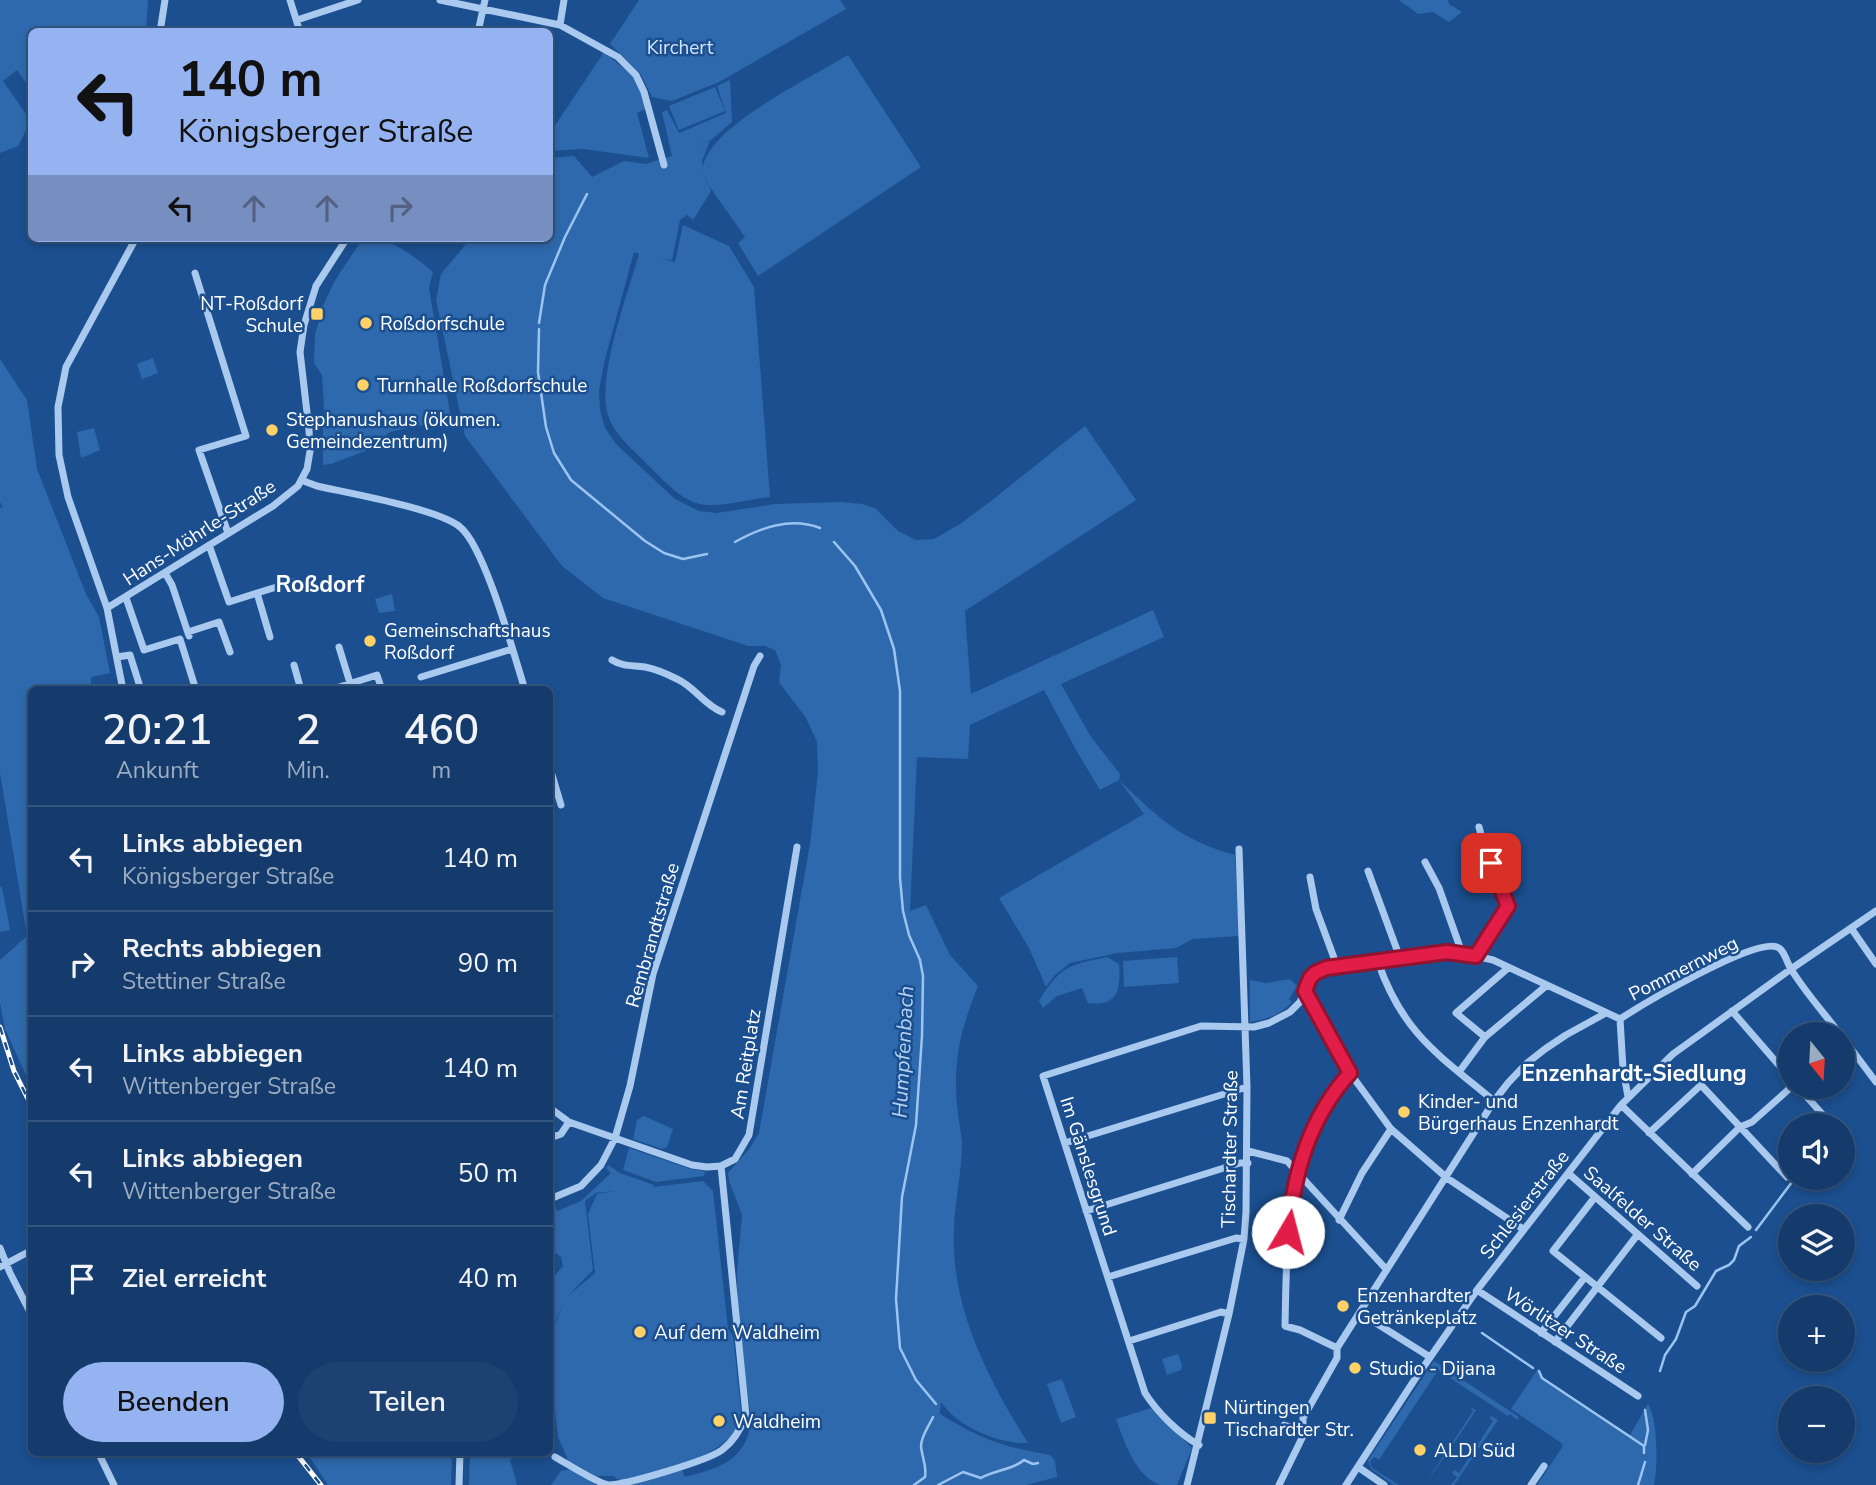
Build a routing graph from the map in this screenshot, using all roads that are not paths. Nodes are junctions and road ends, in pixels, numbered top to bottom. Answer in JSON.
{"nodes":[{"id":1,"x":165,"y":0,"type":"edge"},
{"id":2,"x":290,"y":0,"type":"edge"},
{"id":3,"x":358,"y":0,"type":"edge"},
{"id":4,"x":440,"y":0,"type":"edge"},
{"id":5,"x":485,"y":0,"type":"edge"},
{"id":6,"x":564,"y":0,"type":"edge"},
{"id":7,"x":483,"y":9,"type":"junction"},
{"id":8,"x":297,"y":20,"type":"junction"},
{"id":9,"x":560,"y":25,"type":"junction"},
{"id":10,"x":160,"y":28,"type":"edge"},
{"id":11,"x":299,"y":28,"type":"edge"},
{"id":12,"x":479,"y":28,"type":"edge"},
{"id":13,"x":664,"y":165,"type":"dead end"},
{"id":14,"x":134,"y":242,"type":"edge"},
{"id":15,"x":344,"y":242,"type":"edge"},
{"id":16,"x":195,"y":273,"type":"dead end"},
{"id":17,"x":301,"y":480,"type":"junction"},
{"id":18,"x":228,"y":533,"type":"junction"},
{"id":19,"x":209,"y":545,"type":"junction"},
{"id":20,"x":165,"y":573,"type":"junction"},
{"id":21,"x":293,"y":582,"type":"dead end"},
{"id":22,"x":257,"y":593,"type":"junction"},
{"id":23,"x":126,"y":598,"type":"junction"},
{"id":24,"x":107,"y":608,"type":"junction"},
{"id":25,"x":270,"y":637,"type":"dead end"},
{"id":26,"x":339,"y":647,"type":"dead end"},
{"id":27,"x":512,"y":649,"type":"junction"},
{"id":28,"x":230,"y":652,"type":"dead end"},
{"id":29,"x":760,"y":656,"type":"dead end"},
{"id":30,"x":117,"y":657,"type":"junction"},
{"id":31,"x":612,"y":660,"type":"dead end"},
{"id":32,"x":294,"y":665,"type":"dead end"},
{"id":33,"x":421,"y":677,"type":"dead end"},
{"id":34,"x":350,"y":683,"type":"junction"},
{"id":35,"x":122,"y":686,"type":"edge"},
{"id":36,"x":140,"y":686,"type":"edge"},
{"id":37,"x":195,"y":686,"type":"edge"},
{"id":38,"x":300,"y":686,"type":"edge"},
{"id":39,"x":341,"y":686,"type":"edge"},
{"id":40,"x":381,"y":686,"type":"edge"},
{"id":41,"x":524,"y":686,"type":"edge"},
{"id":42,"x":722,"y":712,"type":"dead end"},
{"id":43,"x":553,"y":778,"type":"edge"},
{"id":44,"x":561,"y":805,"type":"dead end"},
{"id":45,"x":1479,"y":827,"type":"dead end"},
{"id":46,"x":797,"y":847,"type":"dead end"},
{"id":47,"x":1239,"y":849,"type":"dead end"},
{"id":48,"x":1425,"y":862,"type":"dead end"},
{"id":49,"x":1368,"y":871,"type":"dead end"},
{"id":50,"x":1310,"y":877,"type":"dead end"},
{"id":51,"x":1876,"y":911,"type":"edge"},
{"id":52,"x":1852,"y":928,"type":"junction"},
{"id":53,"x":1462,"y":953,"type":"junction"},
{"id":54,"x":1476,"y":956,"type":"junction"},
{"id":55,"x":1400,"y":958,"type":"junction"},
{"id":56,"x":1378,"y":962,"type":"junction"},
{"id":57,"x":1876,"y":964,"type":"edge"},
{"id":58,"x":1337,"y":966,"type":"junction"},
{"id":59,"x":1508,"y":968,"type":"junction"},
{"id":60,"x":1791,"y":969,"type":"junction"},
{"id":61,"x":1546,"y":986,"type":"junction"},
{"id":62,"x":1305,"y":991,"type":"junction"},
{"id":63,"x":1732,"y":1011,"type":"junction"},
{"id":64,"x":1606,"y":1013,"type":"junction"},
{"id":65,"x":1620,"y":1019,"type":"junction"},
{"id":66,"x":1830,"y":1022,"type":"edge"},
{"id":67,"x":1245,"y":1026,"type":"junction"},
{"id":68,"x":1485,"y":1037,"type":"junction"},
{"id":69,"x":1855,"y":1055,"type":"edge"},
{"id":70,"x":1778,"y":1064,"type":"edge"},
{"id":71,"x":1459,"y":1072,"type":"junction"},
{"id":72,"x":1350,"y":1073,"type":"junction"},
{"id":73,"x":1876,"y":1082,"type":"edge"},
{"id":74,"x":1247,"y":1087,"type":"junction"},
{"id":75,"x":1628,"y":1097,"type":"junction"},
{"id":76,"x":1778,"y":1099,"type":"edge"},
{"id":77,"x":1809,"y":1099,"type":"edge"},
{"id":78,"x":1494,"y":1101,"type":"junction"},
{"id":79,"x":1621,"y":1105,"type":"junction"},
{"id":80,"x":553,"y":1110,"type":"edge"},
{"id":81,"x":1821,"y":1113,"type":"edge"},
{"id":82,"x":569,"y":1122,"type":"junction"},
{"id":83,"x":1740,"y":1128,"type":"junction"},
{"id":84,"x":1391,"y":1129,"type":"junction"},
{"id":85,"x":1649,"y":1133,"type":"junction"},
{"id":86,"x":553,"y":1137,"type":"edge"},
{"id":87,"x":615,"y":1138,"type":"junction"},
{"id":88,"x":1065,"y":1143,"type":"junction"},
{"id":89,"x":1248,"y":1151,"type":"junction"},
{"id":90,"x":1248,"y":1163,"type":"junction"},
{"id":91,"x":721,"y":1166,"type":"junction"},
{"id":92,"x":1778,"y":1168,"type":"edge"},
{"id":93,"x":1298,"y":1171,"type":"junction"},
{"id":94,"x":1569,"y":1173,"type":"junction"},
{"id":95,"x":1692,"y":1174,"type":"junction"},
{"id":96,"x":1447,"y":1178,"type":"junction"},
{"id":97,"x":1595,"y":1197,"type":"junction"},
{"id":98,"x":553,"y":1199,"type":"edge"},
{"id":99,"x":1086,"y":1211,"type":"junction"},
{"id":100,"x":1339,"y":1220,"type":"junction"},
{"id":101,"x":1748,"y":1227,"type":"dead end"},
{"id":102,"x":1523,"y":1229,"type":"junction"},
{"id":103,"x":1638,"y":1234,"type":"junction"},
{"id":104,"x":1244,"y":1239,"type":"junction"},
{"id":105,"x":0,"y":1248,"type":"edge"},
{"id":106,"x":28,"y":1252,"type":"edge"},
{"id":107,"x":3,"y":1266,"type":"edge"},
{"id":108,"x":1386,"y":1269,"type":"junction"},
{"id":109,"x":1108,"y":1277,"type":"junction"},
{"id":110,"x":1585,"y":1277,"type":"junction"},
{"id":111,"x":1596,"y":1286,"type":"junction"},
{"id":112,"x":1697,"y":1286,"type":"dead end"},
{"id":113,"x":1477,"y":1290,"type":"junction"},
{"id":114,"x":1564,"y":1305,"type":"junction"},
{"id":115,"x":28,"y":1309,"type":"edge"},
{"id":116,"x":1360,"y":1313,"type":"junction"},
{"id":117,"x":1228,"y":1314,"type":"junction"},
{"id":118,"x":1575,"y":1314,"type":"junction"},
{"id":119,"x":1541,"y":1333,"type":"junction"},
{"id":120,"x":1661,"y":1338,"type":"dead end"},
{"id":121,"x":1129,"y":1341,"type":"junction"},
{"id":122,"x":1555,"y":1342,"type":"junction"},
{"id":123,"x":1337,"y":1348,"type":"junction"},
{"id":124,"x":1430,"y":1357,"type":"junction"},
{"id":125,"x":1637,"y":1396,"type":"dead end"},
{"id":126,"x":1284,"y":1425,"type":"dead end"},
{"id":127,"x":1303,"y":1431,"type":"junction"},
{"id":128,"x":1199,"y":1445,"type":"junction"},
{"id":129,"x":100,"y":1456,"type":"edge"},
{"id":130,"x":460,"y":1456,"type":"edge"},
{"id":131,"x":555,"y":1457,"type":"dead end"},
{"id":132,"x":1544,"y":1466,"type":"dead end"},
{"id":133,"x":1358,"y":1467,"type":"junction"},
{"id":134,"x":114,"y":1485,"type":"edge"},
{"id":135,"x":459,"y":1485,"type":"edge"},
{"id":136,"x":1187,"y":1485,"type":"edge"},
{"id":137,"x":1279,"y":1485,"type":"edge"},
{"id":138,"x":1346,"y":1485,"type":"edge"},
{"id":139,"x":1384,"y":1485,"type":"edge"},
{"id":140,"x":1531,"y":1485,"type":"edge"}],
"edges":[{"from":1,"to":10,"type":"street"},
{"from":2,"to":8,"type":"street"},
{"from":3,"to":8,"type":"street"},
{"from":4,"to":7,"type":"street"},
{"from":5,"to":7,"type":"street"},
{"from":6,"to":9,"type":"street"},
{"from":7,"to":9,"type":"street"},
{"from":7,"to":12,"type":"street"},
{"from":8,"to":11,"type":"street"},
{"from":9,"to":13,"type":"street"},
{"from":14,"to":24,"type":"street"},
{"from":15,"to":17,"type":"street","name":"Hans-Möhrle-Straße"},
{"from":16,"to":18,"type":"street"},
{"from":17,"to":18,"type":"street","name":"Hans-Möhrle-Straße"},
{"from":17,"to":27,"type":"street"},
{"from":18,"to":19,"type":"street","name":"Hans-Möhrle-Straße"},
{"from":19,"to":20,"type":"street","name":"Hans-Möhrle-Straße"},
{"from":19,"to":22,"type":"street"},
{"from":20,"to":23,"type":"street","name":"Hans-Möhrle-Straße"},
{"from":20,"to":28,"type":"street"},
{"from":21,"to":22,"type":"street"},
{"from":22,"to":25,"type":"street"},
{"from":23,"to":24,"type":"street","name":"Hans-Möhrle-Straße"},
{"from":23,"to":37,"type":"street"},
{"from":24,"to":30,"type":"street"},
{"from":26,"to":34,"type":"street"},
{"from":27,"to":33,"type":"street"},
{"from":27,"to":41,"type":"street"},
{"from":29,"to":87,"type":"street","name":"Rembrandtstraße"},
{"from":30,"to":35,"type":"street"},
{"from":30,"to":36,"type":"street"},
{"from":31,"to":42,"type":"street"},
{"from":32,"to":38,"type":"street"},
{"from":34,"to":39,"type":"street"},
{"from":34,"to":40,"type":"street"},
{"from":43,"to":44,"type":"street"},
{"from":45,"to":54,"type":"street"},
{"from":46,"to":91,"type":"street","name":"Am Reitplatz"},
{"from":47,"to":67,"type":"street","name":"Tischardter Straße"},
{"from":48,"to":53,"type":"street"},
{"from":49,"to":55,"type":"street"},
{"from":50,"to":58,"type":"street"},
{"from":51,"to":52,"type":"street","name":"Schlesierstraße"},
{"from":52,"to":57,"type":"street"},
{"from":52,"to":60,"type":"street","name":"Schlesierstraße"},
{"from":53,"to":54,"type":"street"},
{"from":53,"to":55,"type":"street"},
{"from":54,"to":59,"type":"street"},
{"from":55,"to":56,"type":"street"},
{"from":56,"to":58,"type":"street"},
{"from":56,"to":71,"type":"street"},
{"from":58,"to":62,"type":"street"},
{"from":59,"to":61,"type":"street"},
{"from":59,"to":68,"type":"street"},
{"from":60,"to":63,"type":"street","name":"Schlesierstraße"},
{"from":60,"to":65,"type":"street","name":"Pommernweg"},
{"from":60,"to":66,"type":"street"},
{"from":61,"to":64,"type":"street"},
{"from":61,"to":68,"type":"street"},
{"from":62,"to":67,"type":"street"},
{"from":62,"to":72,"type":"street"},
{"from":63,"to":70,"type":"street"},
{"from":63,"to":75,"type":"street","name":"Schlesierstraße"},
{"from":64,"to":65,"type":"street"},
{"from":64,"to":78,"type":"street"},
{"from":65,"to":75,"type":"street"},
{"from":67,"to":74,"type":"street","name":"Tischardter Straße"},
{"from":67,"to":88,"type":"street","name":"Im Gänslesgrund"},
{"from":68,"to":71,"type":"street"},
{"from":69,"to":73,"type":"street"},
{"from":71,"to":78,"type":"street"},
{"from":72,"to":84,"type":"street"},
{"from":72,"to":93,"type":"street"},
{"from":74,"to":88,"type":"street"},
{"from":74,"to":89,"type":"street","name":"Tischardter Straße"},
{"from":75,"to":79,"type":"street","name":"Schlesierstraße"},
{"from":76,"to":83,"type":"street"},
{"from":77,"to":81,"type":"street"},
{"from":78,"to":96,"type":"street"},
{"from":79,"to":85,"type":"street"},
{"from":79,"to":94,"type":"street","name":"Schlesierstraße"},
{"from":80,"to":82,"type":"street"},
{"from":82,"to":86,"type":"street"},
{"from":82,"to":87,"type":"street"},
{"from":83,"to":85,"type":"street"},
{"from":83,"to":92,"type":"street"},
{"from":83,"to":95,"type":"street"},
{"from":84,"to":96,"type":"street"},
{"from":84,"to":100,"type":"street"},
{"from":85,"to":95,"type":"street"},
{"from":87,"to":91,"type":"street"},
{"from":87,"to":98,"type":"street","name":"Rembrandtstraße"},
{"from":88,"to":99,"type":"street","name":"Im Gänslesgrund"},
{"from":89,"to":90,"type":"street","name":"Tischardter Straße"},
{"from":89,"to":93,"type":"street"},
{"from":90,"to":99,"type":"street"},
{"from":90,"to":104,"type":"street","name":"Tischardter Straße"},
{"from":91,"to":131,"type":"street"},
{"from":93,"to":100,"type":"street"},
{"from":93,"to":123,"type":"street"},
{"from":94,"to":97,"type":"street","name":"Saalfelder Straße"},
{"from":94,"to":102,"type":"street","name":"Schlesierstraße"},
{"from":95,"to":101,"type":"street"},
{"from":96,"to":102,"type":"street"},
{"from":96,"to":108,"type":"street"},
{"from":97,"to":103,"type":"street","name":"Saalfelder Straße"},
{"from":97,"to":110,"type":"street"},
{"from":99,"to":109,"type":"street","name":"Im Gänslesgrund"},
{"from":100,"to":108,"type":"street"},
{"from":102,"to":113,"type":"street","name":"Schlesierstraße"},
{"from":103,"to":111,"type":"street"},
{"from":103,"to":112,"type":"street","name":"Saalfelder Straße"},
{"from":104,"to":109,"type":"street"},
{"from":104,"to":117,"type":"street","name":"Tischardter Straße"},
{"from":105,"to":107,"type":"street"},
{"from":106,"to":107,"type":"street"},
{"from":107,"to":115,"type":"street"},
{"from":108,"to":116,"type":"street"},
{"from":109,"to":121,"type":"street","name":"Im Gänslesgrund"},
{"from":110,"to":111,"type":"street"},
{"from":110,"to":114,"type":"street"},
{"from":111,"to":118,"type":"street"},
{"from":111,"to":120,"type":"street"},
{"from":113,"to":119,"type":"street","name":"Wörlitzer Straße"},
{"from":113,"to":124,"type":"street","name":"Schlesierstraße"},
{"from":114,"to":118,"type":"street"},
{"from":114,"to":119,"type":"street"},
{"from":116,"to":123,"type":"street"},
{"from":116,"to":124,"type":"street"},
{"from":117,"to":121,"type":"street"},
{"from":117,"to":128,"type":"street","name":"Tischardter Straße"},
{"from":118,"to":122,"type":"street"},
{"from":119,"to":122,"type":"street","name":"Wörlitzer Straße"},
{"from":121,"to":128,"type":"street","name":"Im Gänslesgrund"},
{"from":122,"to":125,"type":"street","name":"Wörlitzer Straße"},
{"from":123,"to":127,"type":"street"},
{"from":124,"to":133,"type":"street","name":"Schlesierstraße"},
{"from":126,"to":127,"type":"street"},
{"from":127,"to":137,"type":"street"},
{"from":128,"to":136,"type":"street","name":"Tischardter Straße"},
{"from":129,"to":134,"type":"street"},
{"from":130,"to":135,"type":"street"},
{"from":132,"to":140,"type":"street"},
{"from":133,"to":138,"type":"street","name":"Schlesierstraße"},
{"from":133,"to":139,"type":"street"}]}
